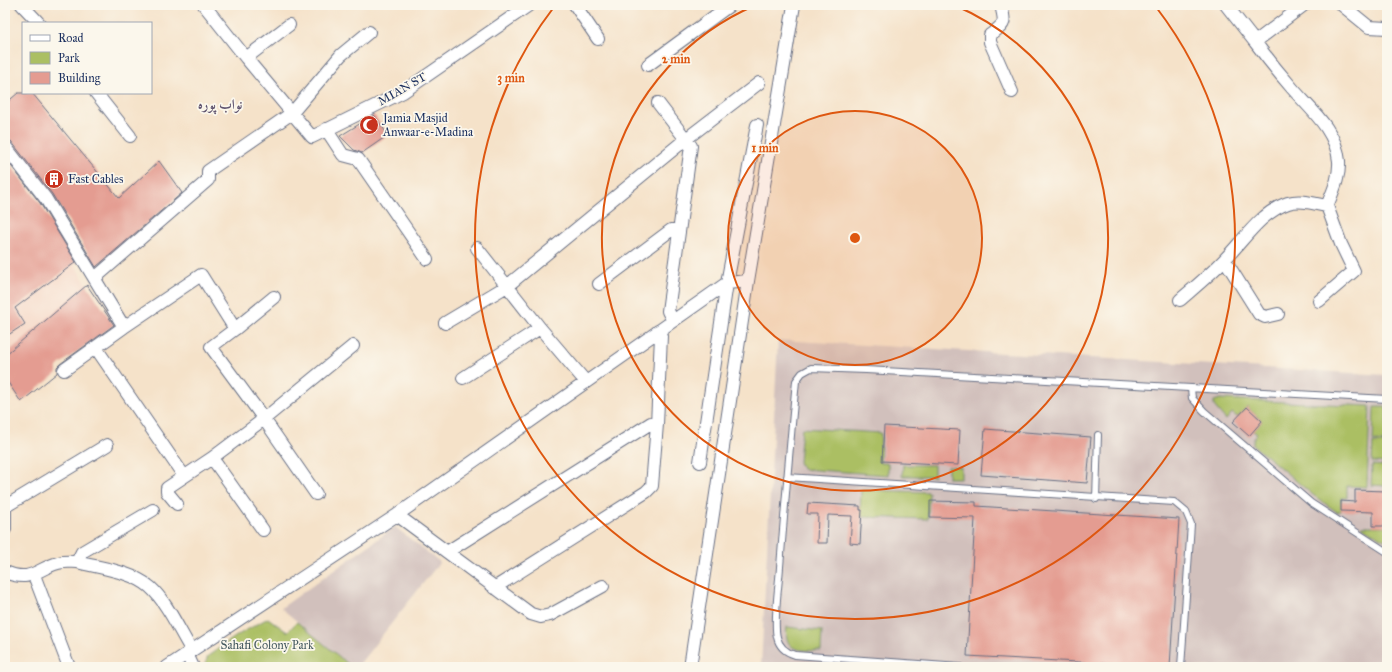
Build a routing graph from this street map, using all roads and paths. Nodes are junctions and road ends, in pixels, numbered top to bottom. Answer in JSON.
{"nodes":[{"id":1,"x":22,"y":5,"type":"edge"},
{"id":2,"x":204,"y":5,"type":"edge"},
{"id":3,"x":529,"y":5,"type":"edge"},
{"id":4,"x":575,"y":5,"type":"edge"},
{"id":5,"x":730,"y":5,"type":"edge"},
{"id":6,"x":794,"y":5,"type":"edge"},
{"id":7,"x":1001,"y":5,"type":"edge"},
{"id":8,"x":1226,"y":5,"type":"edge"},
{"id":9,"x":1304,"y":5,"type":"edge"},
{"id":10,"x":1342,"y":5,"type":"edge"},
{"id":11,"x":38,"y":22,"type":"edge"},
{"id":12,"x":289,"y":25,"type":"dead end"},
{"id":13,"x":1387,"y":28,"type":"edge"},
{"id":14,"x":369,"y":32,"type":"dead end"},
{"id":15,"x":598,"y":39,"type":"dead end"},
{"id":16,"x":1255,"y":42,"type":"junction"},
{"id":17,"x":246,"y":58,"type":"junction"},
{"id":18,"x":648,"y":65,"type":"dead end"},
{"id":19,"x":759,"y":83,"type":"dead end"},
{"id":20,"x":1012,"y":92,"type":"dead end"},
{"id":21,"x":97,"y":94,"type":"edge"},
{"id":22,"x":658,"y":103,"type":"dead end"},
{"id":23,"x":292,"y":112,"type":"junction"},
{"id":24,"x":756,"y":125,"type":"dead end"},
{"id":25,"x":326,"y":129,"type":"junction"},
{"id":26,"x":130,"y":136,"type":"dead end"},
{"id":27,"x":686,"y":139,"type":"junction"},
{"id":28,"x":5,"y":146,"type":"edge"},
{"id":29,"x":1327,"y":206,"type":"junction"},
{"id":30,"x":679,"y":230,"type":"junction"},
{"id":31,"x":477,"y":248,"type":"dead end"},
{"id":32,"x":427,"y":260,"type":"dead end"},
{"id":33,"x":1224,"y":260,"type":"junction"},
{"id":34,"x":95,"y":278,"type":"junction"},
{"id":35,"x":748,"y":281,"type":"junction"},
{"id":36,"x":727,"y":283,"type":"junction"},
{"id":37,"x":599,"y":284,"type":"dead end"},
{"id":38,"x":507,"y":286,"type":"junction"},
{"id":39,"x":274,"y":297,"type":"dead end"},
{"id":40,"x":1180,"y":300,"type":"dead end"},
{"id":41,"x":1319,"y":301,"type":"dead end"},
{"id":42,"x":1278,"y":314,"type":"dead end"},
{"id":43,"x":673,"y":321,"type":"junction"},
{"id":44,"x":445,"y":323,"type":"dead end"},
{"id":45,"x":124,"y":327,"type":"junction"},
{"id":46,"x":540,"y":328,"type":"junction"},
{"id":47,"x":235,"y":329,"type":"junction"},
{"id":48,"x":658,"y":331,"type":"junction"},
{"id":49,"x":353,"y":346,"type":"dead end"},
{"id":50,"x":96,"y":348,"type":"junction"},
{"id":51,"x":64,"y":370,"type":"dead end"},
{"id":52,"x":462,"y":378,"type":"dead end"},
{"id":53,"x":586,"y":382,"type":"junction"},
{"id":54,"x":1191,"y":389,"type":"junction"},
{"id":55,"x":1387,"y":399,"type":"edge"},
{"id":56,"x":264,"y":419,"type":"junction"},
{"id":57,"x":657,"y":424,"type":"junction"},
{"id":58,"x":1098,"y":435,"type":"dead end"},
{"id":59,"x":107,"y":445,"type":"dead end"},
{"id":60,"x":212,"y":458,"type":"junction"},
{"id":61,"x":700,"y":462,"type":"dead end"},
{"id":62,"x":184,"y":476,"type":"junction"},
{"id":63,"x":787,"y":478,"type":"junction"},
{"id":64,"x":316,"y":494,"type":"dead end"},
{"id":65,"x":1096,"y":498,"type":"junction"},
{"id":66,"x":177,"y":504,"type":"dead end"},
{"id":67,"x":5,"y":506,"type":"edge"},
{"id":68,"x":153,"y":510,"type":"dead end"},
{"id":69,"x":396,"y":515,"type":"junction"},
{"id":70,"x":5,"y":529,"type":"edge"},
{"id":71,"x":263,"y":530,"type":"dead end"},
{"id":72,"x":447,"y":552,"type":"junction"},
{"id":73,"x":1387,"y":552,"type":"edge"},
{"id":74,"x":77,"y":562,"type":"junction"},
{"id":75,"x":5,"y":572,"type":"edge"},
{"id":76,"x":34,"y":575,"type":"junction"},
{"id":77,"x":603,"y":586,"type":"dead end"},
{"id":78,"x":494,"y":588,"type":"junction"},
{"id":79,"x":189,"y":653,"type":"junction"},
{"id":80,"x":69,"y":667,"type":"edge"},
{"id":81,"x":167,"y":667,"type":"edge"},
{"id":82,"x":193,"y":667,"type":"edge"},
{"id":83,"x":690,"y":667,"type":"edge"},
{"id":84,"x":960,"y":667,"type":"edge"},
{"id":85,"x":1181,"y":667,"type":"edge"}],
"edges":[{"from":1,"to":11,"type":"street"},
{"from":2,"to":17,"type":"street","name":"MIAN ST"},
{"from":3,"to":25,"type":"street","name":"MIAN ST"},
{"from":4,"to":15,"type":"street"},
{"from":5,"to":18,"type":"street"},
{"from":6,"to":35,"type":"street"},
{"from":7,"to":20,"type":"street"},
{"from":8,"to":16,"type":"street"},
{"from":9,"to":16,"type":"street"},
{"from":10,"to":13,"type":"street"},
{"from":12,"to":17,"type":"street"},
{"from":14,"to":23,"type":"street"},
{"from":16,"to":29,"type":"street"},
{"from":17,"to":23,"type":"street","name":"MIAN ST"},
{"from":19,"to":27,"type":"street"},
{"from":21,"to":26,"type":"street"},
{"from":22,"to":27,"type":"street"},
{"from":23,"to":25,"type":"street","name":"MIAN ST"},
{"from":23,"to":34,"type":"street"},
{"from":24,"to":36,"type":"street"},
{"from":25,"to":32,"type":"street"},
{"from":27,"to":30,"type":"street"},
{"from":27,"to":38,"type":"street"},
{"from":28,"to":34,"type":"street"},
{"from":29,"to":33,"type":"street"},
{"from":29,"to":41,"type":"street"},
{"from":30,"to":37,"type":"street"},
{"from":30,"to":43,"type":"street"},
{"from":31,"to":38,"type":"street"},
{"from":33,"to":40,"type":"street"},
{"from":33,"to":42,"type":"street"},
{"from":34,"to":45,"type":"street"},
{"from":35,"to":36,"type":"street"},
{"from":35,"to":83,"type":"street"},
{"from":36,"to":43,"type":"street"},
{"from":36,"to":61,"type":"street"},
{"from":38,"to":44,"type":"street"},
{"from":38,"to":46,"type":"street"},
{"from":39,"to":47,"type":"street"},
{"from":43,"to":48,"type":"street"},
{"from":45,"to":47,"type":"street"},
{"from":45,"to":50,"type":"street"},
{"from":46,"to":52,"type":"street"},
{"from":46,"to":53,"type":"street"},
{"from":47,"to":56,"type":"street"},
{"from":48,"to":53,"type":"street"},
{"from":48,"to":57,"type":"street"},
{"from":49,"to":56,"type":"street"},
{"from":50,"to":51,"type":"street"},
{"from":50,"to":62,"type":"street"},
{"from":53,"to":69,"type":"street"},
{"from":54,"to":55,"type":"lane"},
{"from":54,"to":63,"type":"lane"},
{"from":54,"to":73,"type":"lane"},
{"from":56,"to":60,"type":"street"},
{"from":56,"to":64,"type":"street"},
{"from":57,"to":72,"type":"street"},
{"from":57,"to":78,"type":"street"},
{"from":58,"to":65,"type":"lane"},
{"from":59,"to":67,"type":"street"},
{"from":60,"to":62,"type":"street"},
{"from":60,"to":71,"type":"street"},
{"from":62,"to":66,"type":"street"},
{"from":63,"to":65,"type":"lane"},
{"from":63,"to":84,"type":"lane"},
{"from":65,"to":85,"type":"lane"},
{"from":67,"to":70,"type":"street"},
{"from":68,"to":74,"type":"street"},
{"from":69,"to":72,"type":"street"},
{"from":69,"to":79,"type":"street"},
{"from":72,"to":78,"type":"street"},
{"from":74,"to":76,"type":"street"},
{"from":74,"to":79,"type":"street"},
{"from":75,"to":76,"type":"street"},
{"from":76,"to":80,"type":"street"},
{"from":77,"to":78,"type":"street"},
{"from":79,"to":81,"type":"street"},
{"from":79,"to":82,"type":"street"}]}
